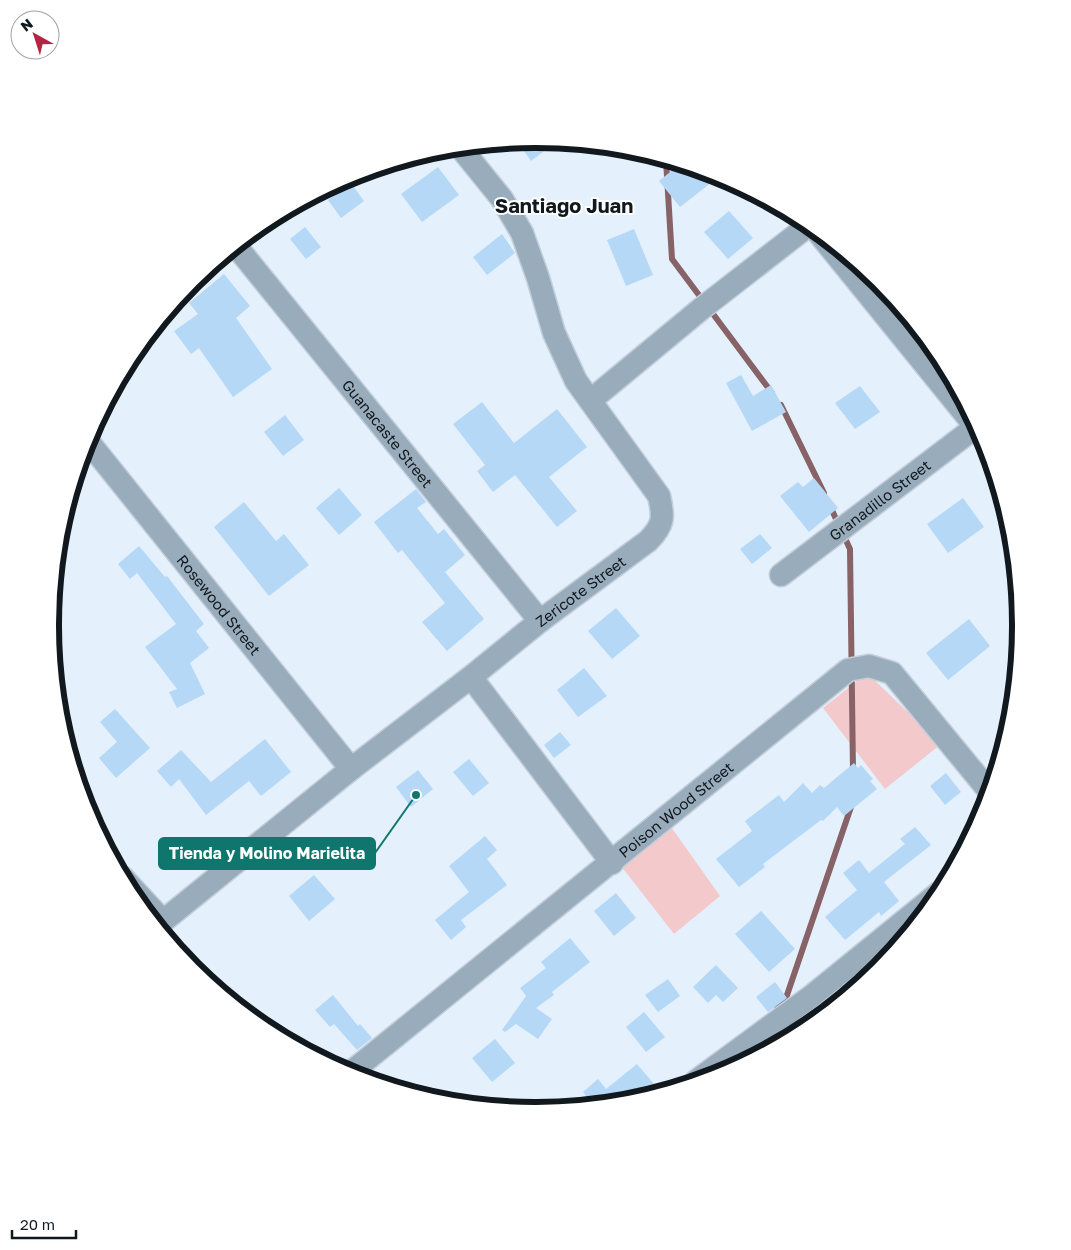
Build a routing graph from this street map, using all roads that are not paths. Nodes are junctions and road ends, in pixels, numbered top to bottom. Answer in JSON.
{"nodes":[{"id":1,"x":465,"y":153,"type":"edge"},
{"id":2,"x":802,"y":230,"type":"edge"},
{"id":3,"x":240,"y":251,"type":"edge"},
{"id":4,"x":838,"y":257,"type":"edge"},
{"id":5,"x":591,"y":400,"type":"junction"},
{"id":6,"x":959,"y":406,"type":"edge"},
{"id":7,"x":972,"y":434,"type":"edge"},
{"id":8,"x":93,"y":448,"type":"edge"},
{"id":9,"x":781,"y":575,"type":"dead end"},
{"id":10,"x":540,"y":621,"type":"junction"},
{"id":11,"x":471,"y":677,"type":"junction"},
{"id":12,"x":351,"y":769,"type":"junction"},
{"id":13,"x":984,"y":785,"type":"edge"},
{"id":14,"x":612,"y":863,"type":"junction"},
{"id":15,"x":917,"y":910,"type":"edge"},
{"id":16,"x":162,"y":921,"type":"edge"},
{"id":17,"x":718,"y":1065,"type":"edge"},
{"id":18,"x":359,"y":1067,"type":"edge"}],
"edges":[{"from":1,"to":5,"type":"street","name":"Zericote Street"},
{"from":2,"to":5,"type":"street"},
{"from":3,"to":10,"type":"street","name":"Guanacaste Street"},
{"from":4,"to":6,"type":"street"},
{"from":5,"to":10,"type":"street","name":"Zericote Street"},
{"from":7,"to":9,"type":"street","name":"Granadillo Street"},
{"from":8,"to":12,"type":"street","name":"Rosewood Street"},
{"from":10,"to":11,"type":"street","name":"Zericote Street"},
{"from":11,"to":12,"type":"street","name":"Zericote Street"},
{"from":11,"to":14,"type":"street"},
{"from":12,"to":16,"type":"street","name":"Zericote Street"},
{"from":13,"to":14,"type":"street","name":"Poison Wood Street"},
{"from":14,"to":18,"type":"street","name":"Poison Wood Street"},
{"from":15,"to":17,"type":"street"}]}
